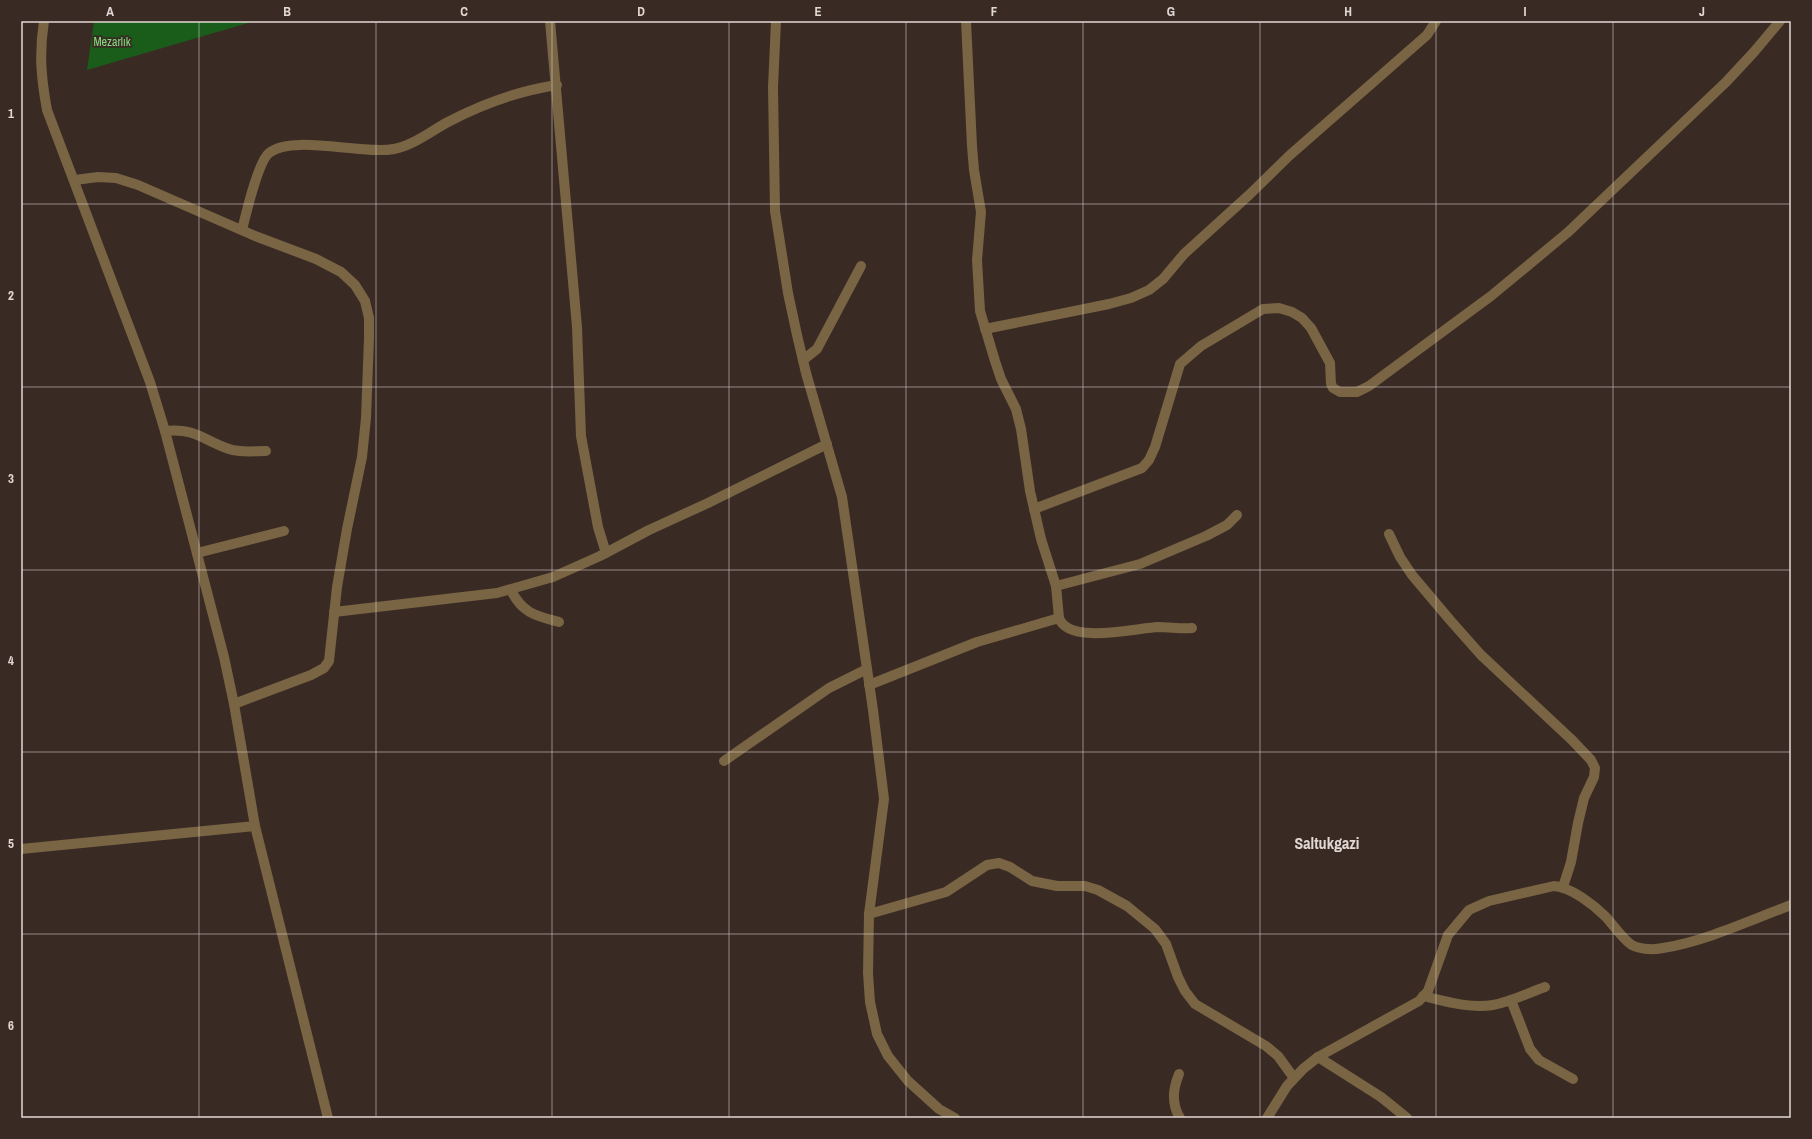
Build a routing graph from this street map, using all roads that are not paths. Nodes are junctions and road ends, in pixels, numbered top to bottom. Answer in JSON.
{"nodes":[{"id":1,"x":44,"y":21,"type":"edge"},
{"id":2,"x":550,"y":21,"type":"edge"},
{"id":3,"x":776,"y":21,"type":"edge"},
{"id":4,"x":966,"y":21,"type":"edge"},
{"id":5,"x":1436,"y":21,"type":"edge"},
{"id":6,"x":1780,"y":21,"type":"edge"},
{"id":7,"x":557,"y":85,"type":"junction"},
{"id":8,"x":75,"y":180,"type":"junction"},
{"id":9,"x":242,"y":230,"type":"junction"},
{"id":10,"x":861,"y":266,"type":"dead end"},
{"id":11,"x":985,"y":329,"type":"junction"},
{"id":12,"x":803,"y":360,"type":"junction"},
{"id":13,"x":165,"y":431,"type":"junction"},
{"id":14,"x":827,"y":444,"type":"junction"},
{"id":15,"x":266,"y":451,"type":"dead end"},
{"id":16,"x":1034,"y":509,"type":"junction"},
{"id":17,"x":1237,"y":515,"type":"dead end"},
{"id":18,"x":284,"y":531,"type":"dead end"},
{"id":19,"x":1389,"y":534,"type":"dead end"},
{"id":20,"x":197,"y":553,"type":"junction"},
{"id":21,"x":606,"y":553,"type":"junction"},
{"id":22,"x":1056,"y":586,"type":"junction"},
{"id":23,"x":511,"y":590,"type":"junction"},
{"id":24,"x":334,"y":612,"type":"junction"},
{"id":25,"x":1060,"y":618,"type":"junction"},
{"id":26,"x":559,"y":622,"type":"dead end"},
{"id":27,"x":1192,"y":628,"type":"dead end"},
{"id":28,"x":867,"y":669,"type":"junction"},
{"id":29,"x":870,"y":685,"type":"junction"},
{"id":30,"x":234,"y":704,"type":"junction"},
{"id":31,"x":724,"y":762,"type":"dead end"},
{"id":32,"x":255,"y":826,"type":"junction"},
{"id":33,"x":21,"y":849,"type":"edge"},
{"id":34,"x":1563,"y":886,"type":"junction"},
{"id":35,"x":1791,"y":905,"type":"edge"},
{"id":36,"x":870,"y":914,"type":"junction"},
{"id":37,"x":1545,"y":987,"type":"dead end"},
{"id":38,"x":1423,"y":996,"type":"junction"},
{"id":39,"x":1511,"y":1000,"type":"junction"},
{"id":40,"x":1318,"y":1057,"type":"junction"},
{"id":41,"x":1179,"y":1074,"type":"dead end"},
{"id":42,"x":1294,"y":1078,"type":"junction"},
{"id":43,"x":1573,"y":1078,"type":"dead end"},
{"id":44,"x":328,"y":1118,"type":"edge"},
{"id":45,"x":955,"y":1118,"type":"edge"},
{"id":46,"x":1180,"y":1118,"type":"edge"},
{"id":47,"x":1267,"y":1118,"type":"edge"},
{"id":48,"x":1407,"y":1118,"type":"edge"}],
"edges":[{"from":1,"to":8,"type":"street"},
{"from":2,"to":7,"type":"street"},
{"from":3,"to":12,"type":"street"},
{"from":4,"to":11,"type":"street"},
{"from":5,"to":11,"type":"street"},
{"from":6,"to":16,"type":"street"},
{"from":7,"to":9,"type":"street"},
{"from":7,"to":21,"type":"street"},
{"from":8,"to":9,"type":"street"},
{"from":8,"to":13,"type":"street"},
{"from":9,"to":24,"type":"street"},
{"from":10,"to":12,"type":"street"},
{"from":11,"to":16,"type":"street"},
{"from":12,"to":14,"type":"street"},
{"from":13,"to":15,"type":"street"},
{"from":13,"to":20,"type":"street"},
{"from":14,"to":21,"type":"street"},
{"from":14,"to":28,"type":"street"},
{"from":16,"to":22,"type":"street"},
{"from":17,"to":22,"type":"street"},
{"from":18,"to":20,"type":"street"},
{"from":19,"to":34,"type":"street"},
{"from":20,"to":30,"type":"street"},
{"from":21,"to":23,"type":"street"},
{"from":22,"to":25,"type":"street"},
{"from":23,"to":24,"type":"street"},
{"from":23,"to":26,"type":"street"},
{"from":24,"to":30,"type":"street"},
{"from":25,"to":27,"type":"street"},
{"from":25,"to":29,"type":"street"},
{"from":28,"to":29,"type":"street"},
{"from":28,"to":31,"type":"street"},
{"from":29,"to":36,"type":"street"},
{"from":30,"to":32,"type":"street"},
{"from":32,"to":33,"type":"street"},
{"from":32,"to":44,"type":"street"},
{"from":34,"to":35,"type":"street"},
{"from":34,"to":38,"type":"street"},
{"from":36,"to":42,"type":"street"},
{"from":36,"to":45,"type":"street"},
{"from":37,"to":39,"type":"street"},
{"from":38,"to":39,"type":"street"},
{"from":38,"to":40,"type":"street"},
{"from":39,"to":43,"type":"street"},
{"from":40,"to":42,"type":"street"},
{"from":40,"to":48,"type":"street"},
{"from":41,"to":46,"type":"street"},
{"from":42,"to":47,"type":"street"}]}
